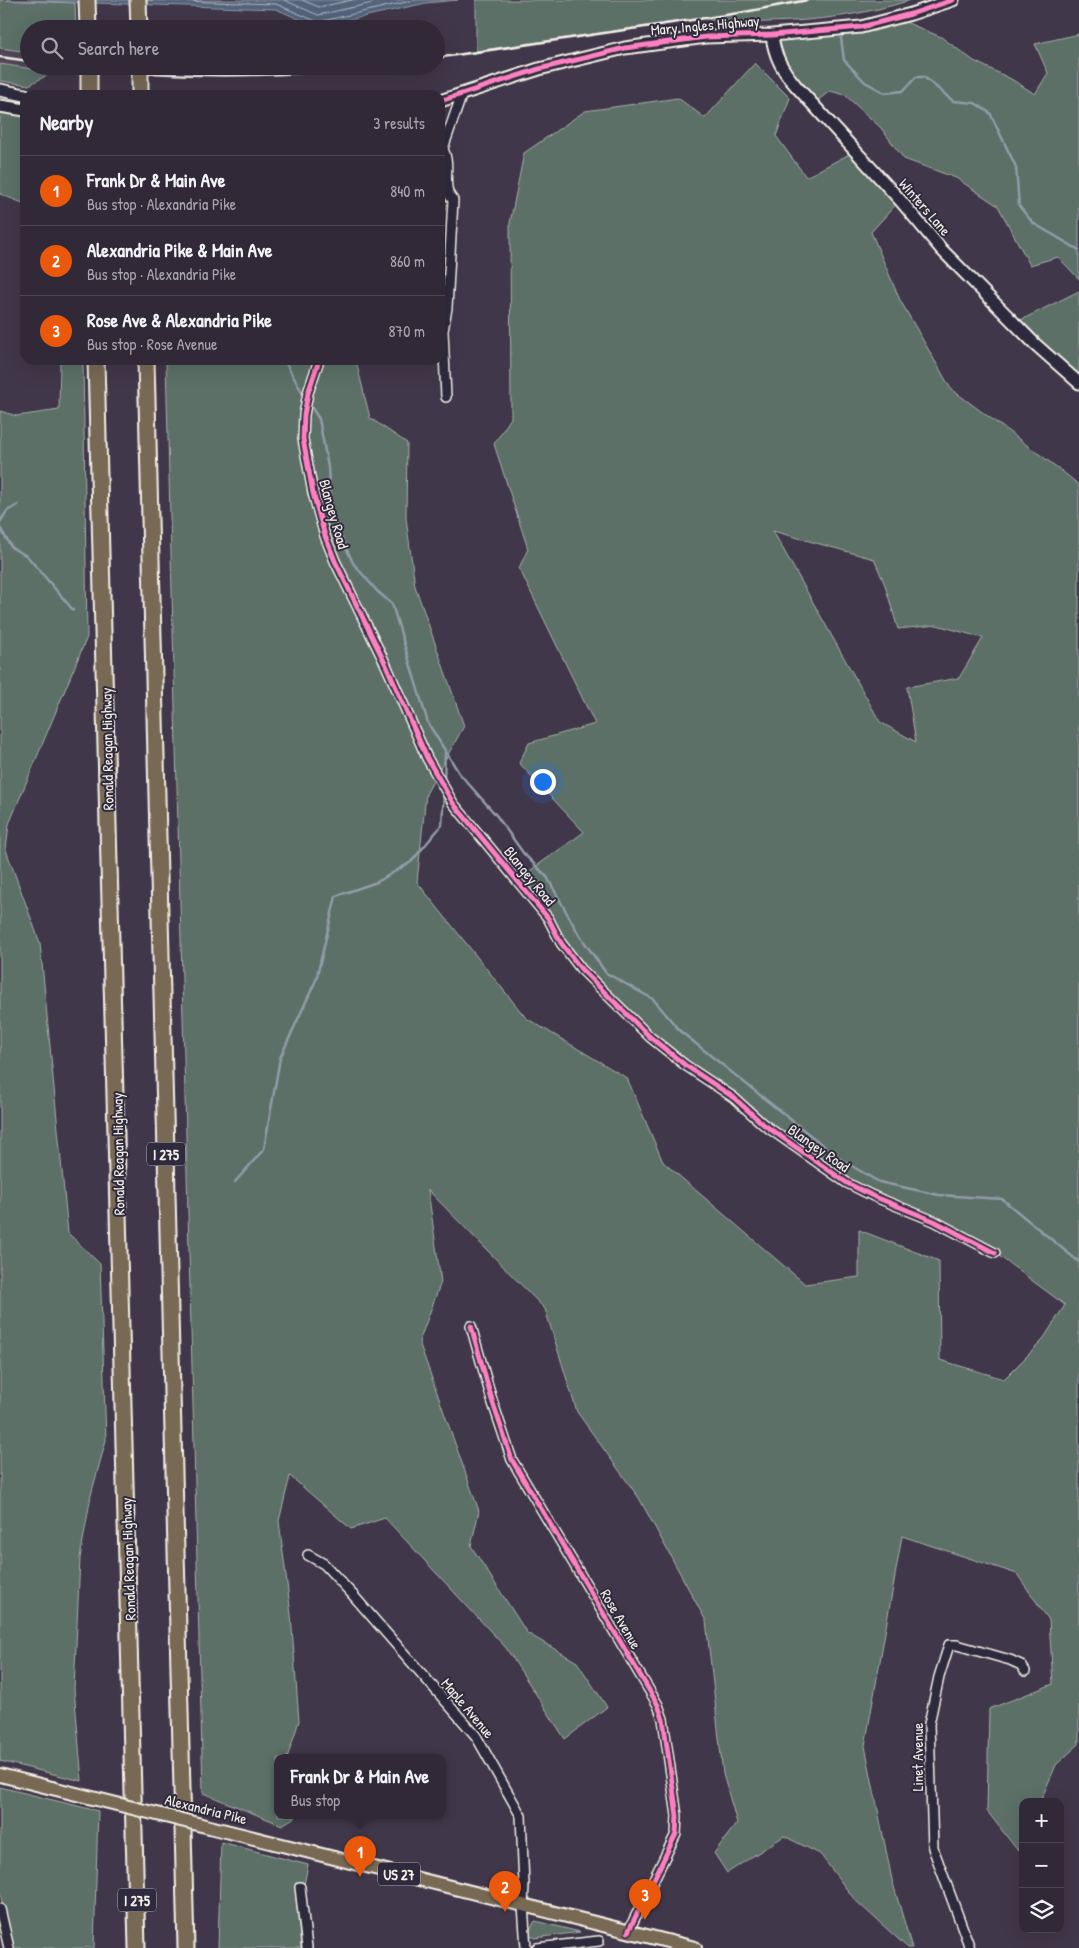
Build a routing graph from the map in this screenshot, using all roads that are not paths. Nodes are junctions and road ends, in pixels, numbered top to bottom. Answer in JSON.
{"nodes":[{"id":1,"x":87,"y":0,"type":"edge"},
{"id":2,"x":138,"y":0,"type":"edge"},
{"id":3,"x":952,"y":0,"type":"edge"},
{"id":4,"x":88,"y":20,"type":"edge"},
{"id":5,"x":139,"y":20,"type":"edge"},
{"id":6,"x":772,"y":35,"type":"junction"},
{"id":7,"x":89,"y":75,"type":"edge"},
{"id":8,"x":140,"y":75,"type":"edge"},
{"id":9,"x":0,"y":90,"type":"edge"},
{"id":10,"x":89,"y":90,"type":"edge"},
{"id":11,"x":140,"y":90,"type":"edge"},
{"id":12,"x":20,"y":94,"type":"edge"},
{"id":13,"x":462,"y":94,"type":"junction"},
{"id":14,"x":445,"y":99,"type":"edge"},
{"id":15,"x":445,"y":103,"type":"edge"},
{"id":16,"x":0,"y":106,"type":"edge"},
{"id":17,"x":20,"y":109,"type":"edge"},
{"id":18,"x":445,"y":144,"type":"edge"},
{"id":19,"x":445,"y":155,"type":"edge"},
{"id":20,"x":445,"y":320,"type":"edge"},
{"id":21,"x":96,"y":365,"type":"edge"},
{"id":22,"x":146,"y":365,"type":"edge"},
{"id":23,"x":317,"y":365,"type":"edge"},
{"id":24,"x":445,"y":365,"type":"edge"},
{"id":25,"x":1079,"y":384,"type":"edge"},
{"id":26,"x":446,"y":397,"type":"dead end"},
{"id":27,"x":995,"y":1253,"type":"dead end"},
{"id":28,"x":471,"y":1326,"type":"dead end"},
{"id":29,"x":308,"y":1555,"type":"dead end"},
{"id":30,"x":1025,"y":1671,"type":"dead end"},
{"id":31,"x":0,"y":1775,"type":"edge"},
{"id":32,"x":300,"y":1887,"type":"dead end"},
{"id":33,"x":523,"y":1905,"type":"junction"},
{"id":34,"x":0,"y":1909,"type":"edge"},
{"id":35,"x":628,"y":1932,"type":"junction"},
{"id":36,"x":599,"y":1941,"type":"dead end"},
{"id":37,"x":9,"y":1948,"type":"edge"},
{"id":38,"x":137,"y":1948,"type":"edge"},
{"id":39,"x":186,"y":1948,"type":"edge"},
{"id":40,"x":307,"y":1948,"type":"edge"},
{"id":41,"x":526,"y":1948,"type":"edge"},
{"id":42,"x":537,"y":1948,"type":"edge"},
{"id":43,"x":694,"y":1948,"type":"edge"},
{"id":44,"x":970,"y":1948,"type":"edge"}],
"edges":[{"from":1,"to":4,"type":"highway"},
{"from":2,"to":5,"type":"highway"},
{"from":3,"to":6,"type":"street","name":"Mary Ingles Highway"},
{"from":6,"to":13,"type":"street","name":"Mary Ingles Highway"},
{"from":6,"to":25,"type":"street","name":"Winters Lane"},
{"from":7,"to":10,"type":"highway","bridge":true},
{"from":8,"to":11,"type":"highway","bridge":true},
{"from":9,"to":12,"type":"street"},
{"from":13,"to":14,"type":"street","name":"Mary Ingles Highway"},
{"from":13,"to":15,"type":"street","name":"Mary Ingles Highway"},
{"from":13,"to":18,"type":"street"},
{"from":16,"to":17,"type":"street"},
{"from":19,"to":20,"type":"street"},
{"from":21,"to":38,"type":"highway","name":"Ronald Reagan Highway","number":"I 275"},
{"from":22,"to":39,"type":"highway","number":"I 275"},
{"from":23,"to":27,"type":"street","name":"Blangey Road"},
{"from":24,"to":26,"type":"street"},
{"from":28,"to":35,"type":"street","name":"Rose Avenue"},
{"from":29,"to":33,"type":"street","name":"Maple Avenue"},
{"from":30,"to":44,"type":"street","name":"Linet Avenue"},
{"from":31,"to":33,"type":"main road","name":"Alexandria Pike","number":"US 27","bridge":true},
{"from":32,"to":40,"type":"street"},
{"from":33,"to":35,"type":"main road","name":"Alexandria Pike","number":"US 27"},
{"from":33,"to":41,"type":"street","name":"Maple Avenue"},
{"from":34,"to":37,"type":"street"},
{"from":35,"to":43,"type":"main road","name":"Alexandria Pike","number":"US 27"},
{"from":36,"to":42,"type":"street"}]}
